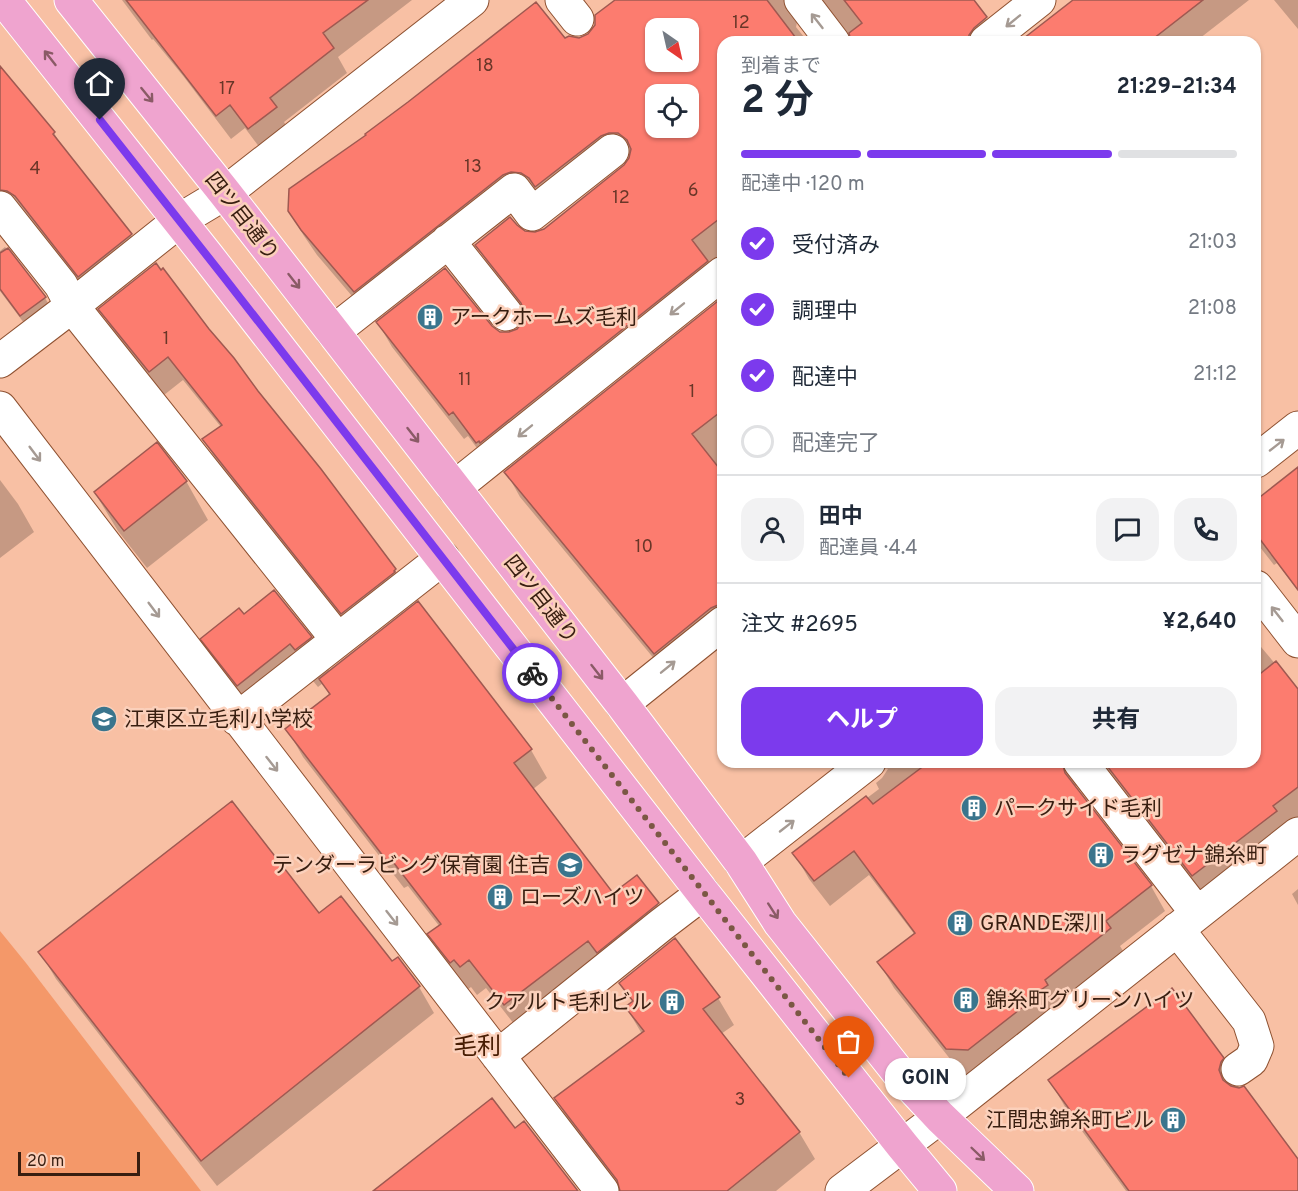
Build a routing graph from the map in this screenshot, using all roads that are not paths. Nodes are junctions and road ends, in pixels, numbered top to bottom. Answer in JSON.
{"nodes":[{"id":1,"x":4,"y":0,"type":"edge"},
{"id":2,"x":71,"y":0,"type":"edge"},
{"id":3,"x":472,"y":0,"type":"edge"},
{"id":4,"x":801,"y":0,"type":"edge"},
{"id":5,"x":1039,"y":0,"type":"edge"},
{"id":6,"x":828,"y":36,"type":"edge"},
{"id":7,"x":994,"y":36,"type":"edge"},
{"id":8,"x":612,"y":151,"type":"dead end"},
{"id":9,"x":225,"y":194,"type":"junction"},
{"id":10,"x":0,"y":208,"type":"edge"},
{"id":11,"x":180,"y":220,"type":"junction"},
{"id":12,"x":448,"y":241,"type":"junction"},
{"id":13,"x":717,"y":278,"type":"edge"},
{"id":14,"x":72,"y":306,"type":"junction"},
{"id":15,"x":506,"y":314,"type":"dead end"},
{"id":16,"x":333,"y":332,"type":"junction"},
{"id":17,"x":0,"y":361,"type":"edge"},
{"id":18,"x":0,"y":408,"type":"edge"},
{"id":19,"x":1298,"y":428,"type":"edge"},
{"id":20,"x":1261,"y":457,"type":"edge"},
{"id":21,"x":454,"y":488,"type":"junction"},
{"id":22,"x":443,"y":558,"type":"junction"},
{"id":23,"x":1261,"y":593,"type":"edge"},
{"id":24,"x":717,"y":628,"type":"edge"},
{"id":25,"x":338,"y":640,"type":"junction"},
{"id":26,"x":1298,"y":641,"type":"edge"},
{"id":27,"x":622,"y":704,"type":"junction"},
{"id":28,"x":237,"y":719,"type":"junction"},
{"id":29,"x":861,"y":768,"type":"edge"},
{"id":30,"x":1084,"y":768,"type":"edge"},
{"id":31,"x":1298,"y":834,"type":"edge"},
{"id":32,"x":741,"y":861,"type":"junction"},
{"id":33,"x":703,"y":893,"type":"junction"},
{"id":34,"x":1187,"y":921,"type":"junction"},
{"id":35,"x":498,"y":1056,"type":"junction"},
{"id":36,"x":1238,"y":1069,"type":"dead end"},
{"id":37,"x":940,"y":1117,"type":"junction"},
{"id":38,"x":902,"y":1145,"type":"junction"},
{"id":39,"x":602,"y":1191,"type":"edge"},
{"id":40,"x":842,"y":1191,"type":"edge"},
{"id":41,"x":940,"y":1191,"type":"edge"},
{"id":42,"x":1017,"y":1191,"type":"edge"}],
"edges":[{"from":11,"to":1,"type":"main road","one_way":true},
{"from":2,"to":9,"type":"main road","name":"四ツ目通り","one_way":true},
{"from":3,"to":9,"type":"street"},
{"from":6,"to":4,"type":"street","one_way":true},
{"from":5,"to":7,"type":"street","one_way":true},
{"from":8,"to":12,"type":"street"},
{"from":9,"to":11,"type":"street"},
{"from":9,"to":16,"type":"main road","name":"四ツ目通り","one_way":true},
{"from":10,"to":14,"type":"street"},
{"from":11,"to":14,"type":"street"},
{"from":11,"to":22,"type":"main road"},
{"from":12,"to":15,"type":"street"},
{"from":12,"to":16,"type":"street"},
{"from":13,"to":21,"type":"street","one_way":true},
{"from":14,"to":17,"type":"street"},
{"from":14,"to":25,"type":"street"},
{"from":16,"to":21,"type":"main road","name":"四ツ目通り","one_way":true},
{"from":18,"to":28,"type":"street","one_way":true},
{"from":20,"to":19,"type":"street","one_way":true},
{"from":21,"to":27,"type":"main road","name":"四ツ目通り","one_way":true},
{"from":22,"to":25,"type":"street"},
{"from":22,"to":33,"type":"main road"},
{"from":26,"to":23,"type":"street","one_way":true},
{"from":27,"to":24,"type":"street","one_way":true},
{"from":25,"to":28,"type":"street"},
{"from":27,"to":32,"type":"main road","name":"四ツ目通り"},
{"from":28,"to":35,"type":"street","one_way":true},
{"from":32,"to":29,"type":"street","one_way":true},
{"from":30,"to":34,"type":"street"},
{"from":31,"to":34,"type":"street"},
{"from":32,"to":37,"type":"main road","name":"四ツ目通り","one_way":true},
{"from":33,"to":35,"type":"street"},
{"from":33,"to":38,"type":"main road"},
{"from":34,"to":36,"type":"street"},
{"from":34,"to":37,"type":"street"},
{"from":35,"to":39,"type":"street"},
{"from":37,"to":38,"type":"street"},
{"from":37,"to":42,"type":"main road","name":"四ツ目通り","one_way":true},
{"from":38,"to":40,"type":"street"},
{"from":38,"to":41,"type":"main road"}]}
